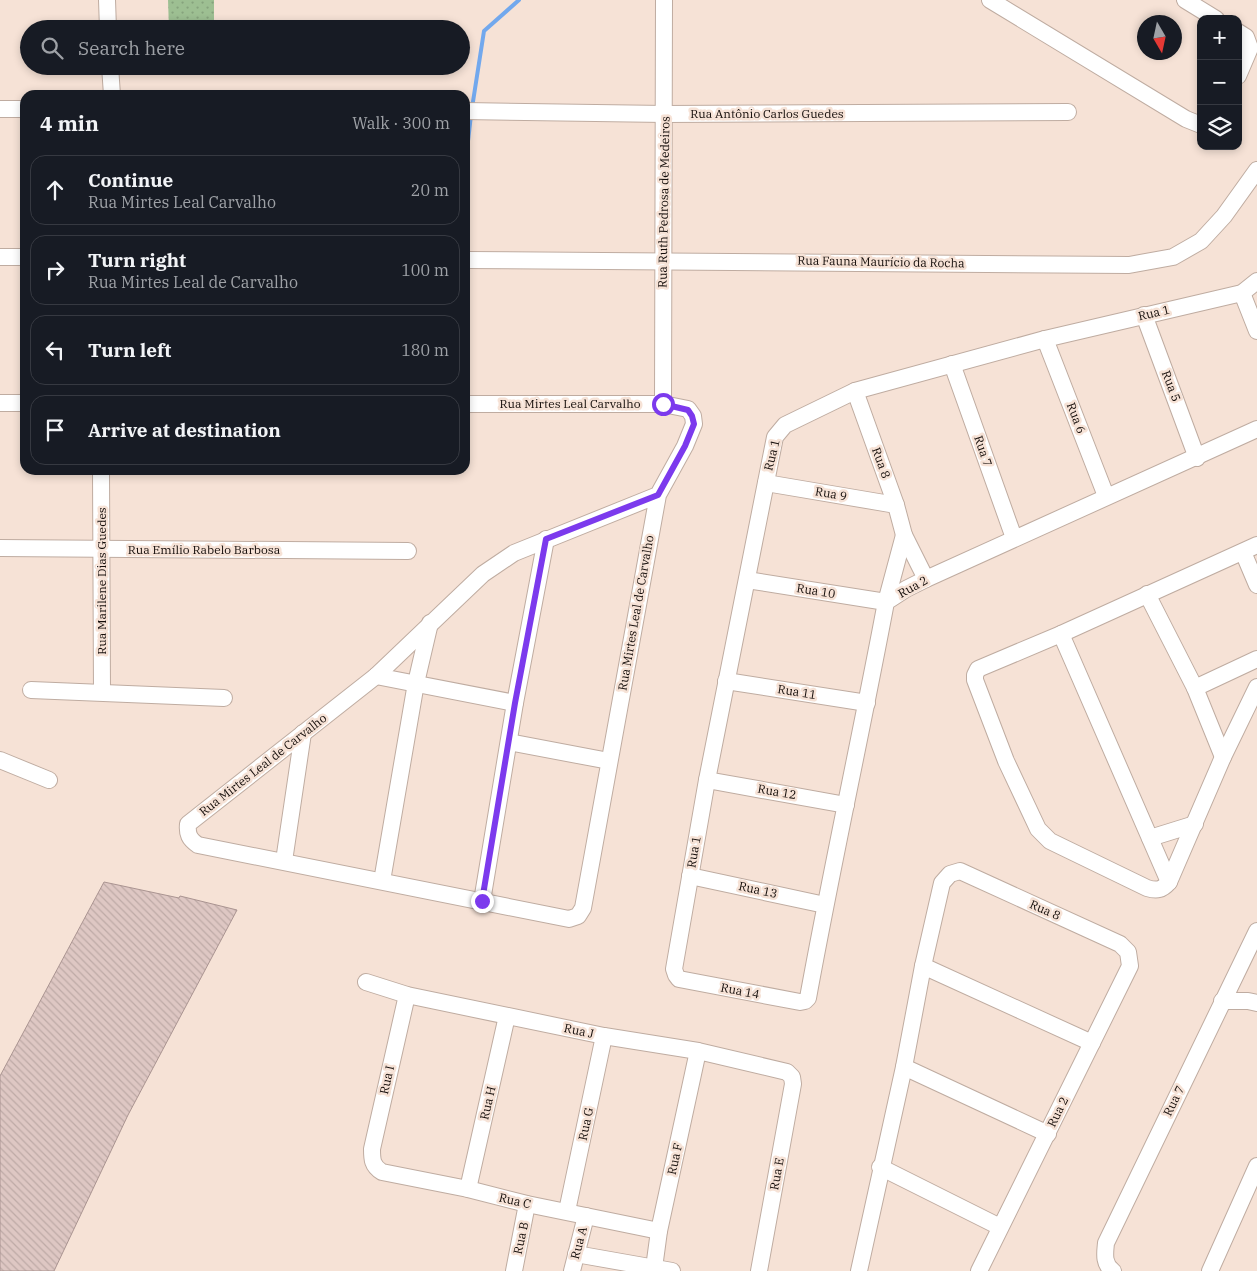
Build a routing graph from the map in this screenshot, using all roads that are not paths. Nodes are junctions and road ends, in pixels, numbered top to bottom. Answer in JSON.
{"nodes":[{"id":1,"x":107,"y":0,"type":"edge"},
{"id":2,"x":664,"y":0,"type":"edge"},
{"id":3,"x":990,"y":0,"type":"edge"},
{"id":4,"x":1185,"y":0,"type":"edge"},
{"id":5,"x":1209,"y":15,"type":"edge"},
{"id":6,"x":108,"y":20,"type":"edge"},
{"id":7,"x":1242,"y":34,"type":"edge"},
{"id":8,"x":1242,"y":67,"type":"edge"},
{"id":9,"x":111,"y":75,"type":"edge"},
{"id":10,"x":112,"y":90,"type":"edge"},
{"id":11,"x":0,"y":109,"type":"edge"},
{"id":12,"x":20,"y":109,"type":"edge"},
{"id":13,"x":470,"y":111,"type":"edge"},
{"id":14,"x":1068,"y":112,"type":"dead end"},
{"id":15,"x":665,"y":114,"type":"junction"},
{"id":16,"x":1197,"y":123,"type":"edge"},
{"id":17,"x":1257,"y":170,"type":"edge"},
{"id":18,"x":0,"y":257,"type":"edge"},
{"id":19,"x":20,"y":257,"type":"edge"},
{"id":20,"x":470,"y":260,"type":"edge"},
{"id":21,"x":663,"y":260,"type":"junction"},
{"id":22,"x":1257,"y":281,"type":"edge"},
{"id":23,"x":1242,"y":294,"type":"junction"},
{"id":24,"x":1144,"y":315,"type":"junction"},
{"id":25,"x":1257,"y":331,"type":"edge"},
{"id":26,"x":1045,"y":339,"type":"junction"},
{"id":27,"x":952,"y":364,"type":"junction"},
{"id":28,"x":855,"y":391,"type":"junction"},
{"id":29,"x":0,"y":404,"type":"edge"},
{"id":30,"x":20,"y":404,"type":"edge"},
{"id":31,"x":470,"y":404,"type":"edge"},
{"id":32,"x":663,"y":404,"type":"junction"},
{"id":33,"x":694,"y":424,"type":"joint"},
{"id":34,"x":1257,"y":429,"type":"edge"},
{"id":35,"x":1197,"y":458,"type":"junction"},
{"id":36,"x":101,"y":475,"type":"edge"},
{"id":37,"x":766,"y":483,"type":"junction"},
{"id":38,"x":658,"y":495,"type":"junction"},
{"id":39,"x":1106,"y":496,"type":"junction"},
{"id":40,"x":896,"y":505,"type":"junction"},
{"id":41,"x":904,"y":535,"type":"junction"},
{"id":42,"x":1014,"y":538,"type":"junction"},
{"id":43,"x":546,"y":539,"type":"junction"},
{"id":44,"x":0,"y":548,"type":"edge"},
{"id":45,"x":1250,"y":548,"type":"edge"},
{"id":46,"x":102,"y":550,"type":"junction"},
{"id":47,"x":408,"y":552,"type":"dead end"},
{"id":48,"x":926,"y":579,"type":"junction"},
{"id":49,"x":747,"y":580,"type":"junction"},
{"id":50,"x":1257,"y":585,"type":"edge"},
{"id":51,"x":1147,"y":594,"type":"junction"},
{"id":52,"x":886,"y":602,"type":"junction"},
{"id":53,"x":430,"y":623,"type":"junction"},
{"id":54,"x":1062,"y":634,"type":"junction"},
{"id":55,"x":1257,"y":659,"type":"edge"},
{"id":56,"x":376,"y":676,"type":"junction"},
{"id":57,"x":726,"y":681,"type":"junction"},
{"id":58,"x":416,"y":683,"type":"junction"},
{"id":59,"x":1257,"y":687,"type":"edge"},
{"id":60,"x":1195,"y":688,"type":"junction"},
{"id":61,"x":31,"y":690,"type":"dead end"},
{"id":62,"x":102,"y":692,"type":"junction"},
{"id":63,"x":224,"y":698,"type":"dead end"},
{"id":64,"x":515,"y":703,"type":"junction"},
{"id":65,"x":867,"y":703,"type":"junction"},
{"id":66,"x":303,"y":733,"type":"junction"},
{"id":67,"x":509,"y":742,"type":"junction"},
{"id":68,"x":1223,"y":757,"type":"junction"},
{"id":69,"x":0,"y":760,"type":"edge"},
{"id":70,"x":609,"y":761,"type":"junction"},
{"id":71,"x":49,"y":780,"type":"dead end"},
{"id":72,"x":707,"y":780,"type":"junction"},
{"id":73,"x":846,"y":805,"type":"junction"},
{"id":74,"x":1194,"y":824,"type":"junction"},
{"id":75,"x":1150,"y":838,"type":"junction"},
{"id":76,"x":284,"y":861,"type":"junction"},
{"id":77,"x":690,"y":876,"type":"junction"},
{"id":78,"x":382,"y":881,"type":"junction"},
{"id":79,"x":1168,"y":882,"type":"junction"},
{"id":80,"x":482,"y":901,"type":"junction"},
{"id":81,"x":825,"y":905,"type":"junction"},
{"id":82,"x":1257,"y":935,"type":"edge"},
{"id":83,"x":1128,"y":952,"type":"joint"},
{"id":84,"x":923,"y":966,"type":"junction"},
{"id":85,"x":676,"y":975,"type":"joint"},
{"id":86,"x":366,"y":982,"type":"dead end"},
{"id":87,"x":406,"y":995,"type":"junction"},
{"id":88,"x":1222,"y":1000,"type":"junction"},
{"id":89,"x":805,"y":1001,"type":"joint"},
{"id":90,"x":1257,"y":1003,"type":"edge"},
{"id":91,"x":507,"y":1016,"type":"junction"},
{"id":92,"x":604,"y":1036,"type":"junction"},
{"id":93,"x":1092,"y":1043,"type":"junction"},
{"id":94,"x":698,"y":1051,"type":"junction"},
{"id":95,"x":904,"y":1067,"type":"junction"},
{"id":96,"x":792,"y":1077,"type":"joint"},
{"id":97,"x":1048,"y":1134,"type":"junction"},
{"id":98,"x":373,"y":1165,"type":"joint"},
{"id":99,"x":880,"y":1167,"type":"junction"},
{"id":100,"x":1256,"y":1170,"type":"edge"},
{"id":101,"x":468,"y":1189,"type":"junction"},
{"id":102,"x":528,"y":1204,"type":"junction"},
{"id":103,"x":567,"y":1211,"type":"junction"},
{"id":104,"x":586,"y":1216,"type":"junction"},
{"id":105,"x":1000,"y":1227,"type":"junction"},
{"id":106,"x":659,"y":1231,"type":"junction"},
{"id":107,"x":576,"y":1254,"type":"junction"},
{"id":108,"x":654,"y":1268,"type":"junction"},
{"id":109,"x":514,"y":1271,"type":"edge"},
{"id":110,"x":572,"y":1271,"type":"edge"},
{"id":111,"x":672,"y":1271,"type":"edge"},
{"id":112,"x":759,"y":1271,"type":"edge"},
{"id":113,"x":859,"y":1271,"type":"edge"},
{"id":114,"x":979,"y":1271,"type":"edge"},
{"id":115,"x":1113,"y":1271,"type":"edge"},
{"id":116,"x":1210,"y":1271,"type":"edge"}],
"edges":[{"from":1,"to":6,"type":"street"},
{"from":2,"to":15,"type":"street","name":"Rua Ruth Pedrosa de Medeiros"},
{"from":3,"to":16,"type":"street"},
{"from":4,"to":5,"type":"street"},
{"from":7,"to":8,"type":"street"},
{"from":9,"to":10,"type":"street"},
{"from":11,"to":12,"type":"street"},
{"from":13,"to":15,"type":"street","name":"Rua Antônio Carlos Guedes"},
{"from":14,"to":15,"type":"street","name":"Rua Antônio Carlos Guedes"},
{"from":15,"to":21,"type":"street","name":"Rua Ruth Pedrosa de Medeiros"},
{"from":17,"to":21,"type":"street","name":"Rua Fauna Maurício da Rocha"},
{"from":18,"to":19,"type":"street"},
{"from":20,"to":21,"type":"street","name":"Rua Fauna Maurício da Rocha"},
{"from":21,"to":32,"type":"street","name":"Rua Ruth Pedrosa de Medeiros"},
{"from":22,"to":23,"type":"street","name":"Rua 1"},
{"from":23,"to":24,"type":"street","name":"Rua 1"},
{"from":23,"to":25,"type":"street"},
{"from":24,"to":26,"type":"street","name":"Rua 1"},
{"from":24,"to":35,"type":"street","name":"Rua 5"},
{"from":26,"to":27,"type":"street","name":"Rua 1"},
{"from":26,"to":39,"type":"street","name":"Rua 6"},
{"from":27,"to":28,"type":"street","name":"Rua 1"},
{"from":27,"to":42,"type":"street","name":"Rua 7"},
{"from":28,"to":37,"type":"street","name":"Rua 1"},
{"from":28,"to":40,"type":"street","name":"Rua 8"},
{"from":29,"to":30,"type":"street"},
{"from":31,"to":32,"type":"street","name":"Rua Mirtes Leal Carvalho"},
{"from":32,"to":33,"type":"street","name":"Rua Mirtes Leal Carvalho"},
{"from":33,"to":38,"type":"street","name":"Rua Mirtes Leal de Carvalho"},
{"from":34,"to":35,"type":"street","name":"Rua 2"},
{"from":35,"to":39,"type":"street","name":"Rua 2"},
{"from":36,"to":46,"type":"street","name":"Rua Marilene Dias Guedes"},
{"from":37,"to":40,"type":"street","name":"Rua 9"},
{"from":37,"to":49,"type":"street","name":"Rua 1"},
{"from":38,"to":43,"type":"street","name":"Rua Mirtes Leal de Carvalho"},
{"from":38,"to":70,"type":"street","name":"Rua Mirtes Leal de Carvalho"},
{"from":39,"to":42,"type":"street","name":"Rua 2"},
{"from":40,"to":41,"type":"street","name":"Rua 8"},
{"from":41,"to":48,"type":"street","name":"Rua 8"},
{"from":41,"to":52,"type":"street","name":"Rua 8"},
{"from":42,"to":48,"type":"street","name":"Rua 2"},
{"from":43,"to":53,"type":"street","name":"Rua Mirtes Leal de Carvalho"},
{"from":43,"to":64,"type":"street"},
{"from":44,"to":46,"type":"street","name":"Rua Emílio Rabelo Barbosa"},
{"from":45,"to":50,"type":"street"},
{"from":45,"to":51,"type":"street"},
{"from":46,"to":47,"type":"street","name":"Rua Emílio Rabelo Barbosa"},
{"from":46,"to":62,"type":"street","name":"Rua Marilene Dias Guedes"},
{"from":48,"to":52,"type":"street","name":"Rua 2"},
{"from":49,"to":52,"type":"street","name":"Rua 10"},
{"from":49,"to":57,"type":"street","name":"Rua 1"},
{"from":51,"to":54,"type":"street"},
{"from":51,"to":60,"type":"street"},
{"from":52,"to":65,"type":"street","name":"Rua 2"},
{"from":53,"to":56,"type":"street","name":"Rua Mirtes Leal de Carvalho"},
{"from":53,"to":58,"type":"street"},
{"from":54,"to":75,"type":"street"},
{"from":54,"to":79,"type":"street"},
{"from":55,"to":60,"type":"street"},
{"from":56,"to":58,"type":"street"},
{"from":56,"to":66,"type":"street","name":"Rua Mirtes Leal de Carvalho"},
{"from":57,"to":65,"type":"street","name":"Rua 11"},
{"from":57,"to":72,"type":"street","name":"Rua 1"},
{"from":58,"to":64,"type":"street"},
{"from":58,"to":78,"type":"street"},
{"from":59,"to":68,"type":"street"},
{"from":60,"to":68,"type":"street"},
{"from":61,"to":62,"type":"street"},
{"from":62,"to":63,"type":"street"},
{"from":64,"to":67,"type":"street"},
{"from":65,"to":73,"type":"street","name":"Rua 2"},
{"from":66,"to":76,"type":"street"},
{"from":66,"to":76,"type":"street","name":"Rua Mirtes Leal de Carvalho"},
{"from":67,"to":70,"type":"street"},
{"from":67,"to":80,"type":"street"},
{"from":68,"to":74,"type":"street"},
{"from":69,"to":71,"type":"street"},
{"from":70,"to":80,"type":"street","name":"Rua Mirtes Leal de Carvalho"},
{"from":72,"to":73,"type":"street","name":"Rua 12"},
{"from":72,"to":77,"type":"street","name":"Rua 1"},
{"from":73,"to":81,"type":"street","name":"Rua 2"},
{"from":74,"to":75,"type":"street"},
{"from":74,"to":79,"type":"street"},
{"from":75,"to":79,"type":"street"},
{"from":76,"to":78,"type":"street","name":"Rua Mirtes Leal de Carvalho"},
{"from":77,"to":81,"type":"street","name":"Rua 13"},
{"from":77,"to":85,"type":"street","name":"Rua 1"},
{"from":78,"to":80,"type":"street","name":"Rua Mirtes Leal de Carvalho"},
{"from":81,"to":89,"type":"street","name":"Rua 2"},
{"from":82,"to":88,"type":"street","name":"Rua 7"},
{"from":83,"to":84,"type":"street","name":"Rua 8"},
{"from":83,"to":93,"type":"street","name":"Rua 2"},
{"from":84,"to":93,"type":"street"},
{"from":84,"to":95,"type":"street"},
{"from":85,"to":89,"type":"street","name":"Rua 14"},
{"from":86,"to":87,"type":"street","name":"Rua J"},
{"from":87,"to":91,"type":"street","name":"Rua J"},
{"from":87,"to":98,"type":"street","name":"Rua I"},
{"from":88,"to":90,"type":"street"},
{"from":88,"to":115,"type":"street","name":"Rua 7"},
{"from":91,"to":92,"type":"street","name":"Rua J"},
{"from":91,"to":101,"type":"street","name":"Rua H"},
{"from":92,"to":94,"type":"street","name":"Rua J"},
{"from":92,"to":103,"type":"street","name":"Rua G"},
{"from":93,"to":97,"type":"street","name":"Rua 2"},
{"from":94,"to":96,"type":"street","name":"Rua J"},
{"from":94,"to":106,"type":"street","name":"Rua F"},
{"from":95,"to":97,"type":"street"},
{"from":95,"to":99,"type":"street"},
{"from":96,"to":112,"type":"street","name":"Rua E"},
{"from":97,"to":105,"type":"street","name":"Rua 2"},
{"from":98,"to":101,"type":"street","name":"Rua C"},
{"from":99,"to":105,"type":"street"},
{"from":99,"to":113,"type":"street"},
{"from":100,"to":116,"type":"street"},
{"from":101,"to":102,"type":"street","name":"Rua C"},
{"from":102,"to":103,"type":"street","name":"Rua C"},
{"from":102,"to":109,"type":"street","name":"Rua B"},
{"from":103,"to":104,"type":"street","name":"Rua C"},
{"from":104,"to":106,"type":"street","name":"Rua C"},
{"from":104,"to":107,"type":"street","name":"Rua A"},
{"from":105,"to":114,"type":"street","name":"Rua 2"},
{"from":106,"to":108,"type":"street","name":"Rua F"},
{"from":107,"to":108,"type":"street"},
{"from":107,"to":110,"type":"street","name":"Rua A"},
{"from":108,"to":111,"type":"street"}]}
